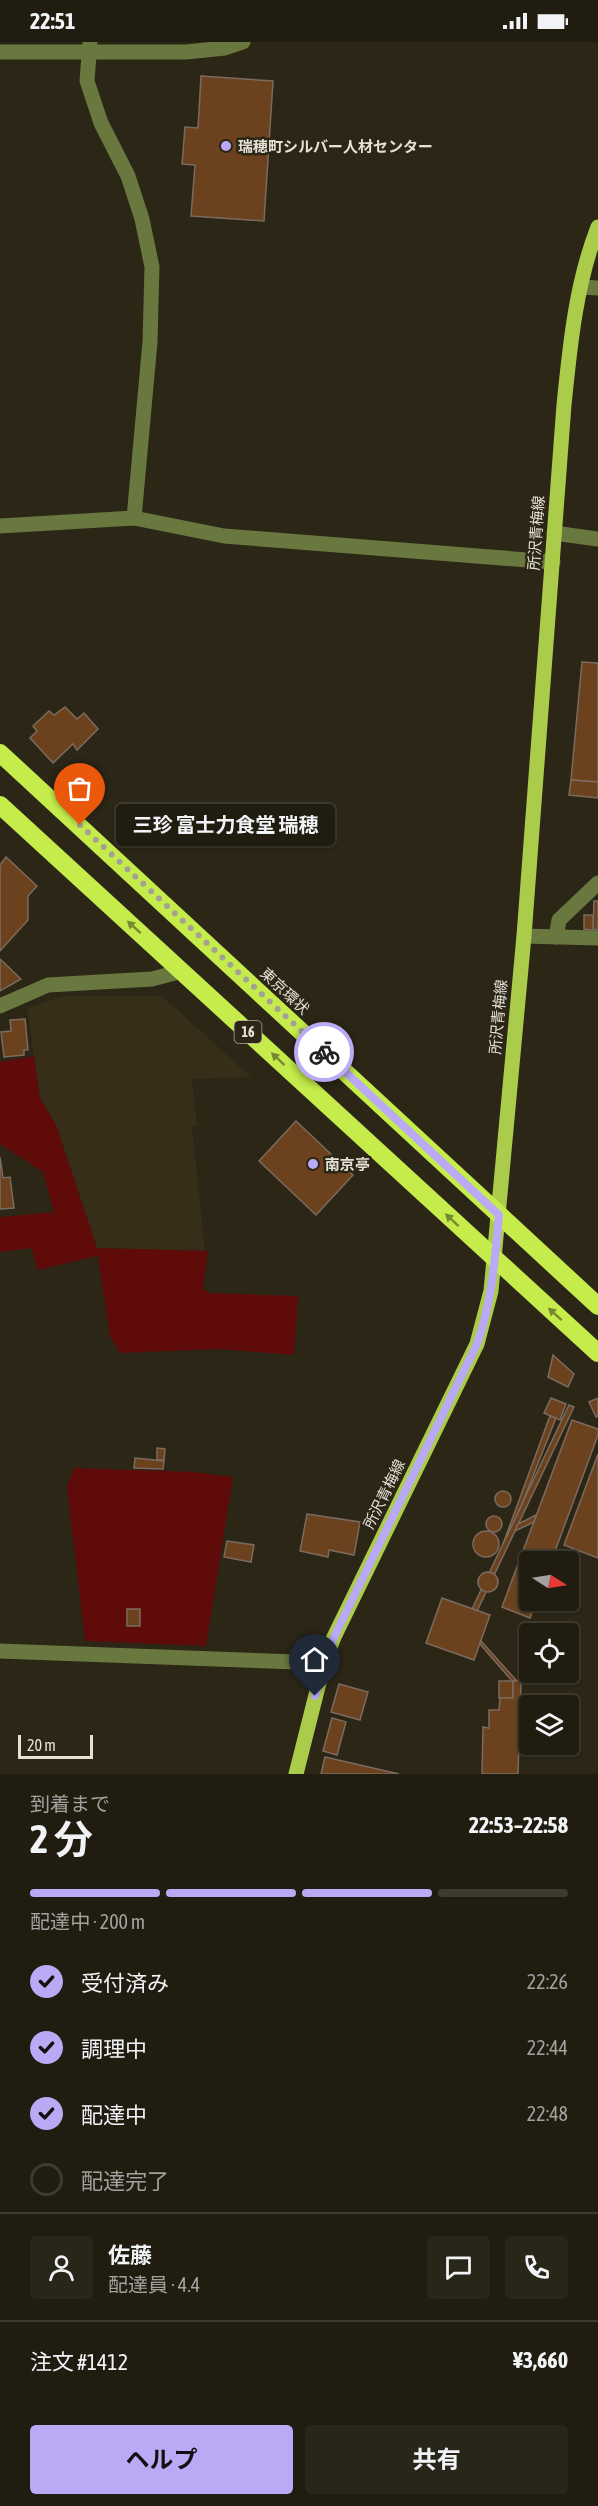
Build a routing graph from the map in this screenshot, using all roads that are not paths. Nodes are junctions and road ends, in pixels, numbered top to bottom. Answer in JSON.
{"nodes":[{"id":1,"x":243,"y":42,"type":"edge"},
{"id":2,"x":161,"y":47,"type":"edge"},
{"id":3,"x":90,"y":48,"type":"edge"},
{"id":4,"x":0,"y":52,"type":"edge"},
{"id":5,"x":598,"y":227,"type":"edge"},
{"id":6,"x":581,"y":287,"type":"junction"},
{"id":7,"x":598,"y":288,"type":"edge"},
{"id":8,"x":135,"y":518,"type":"junction"},
{"id":9,"x":0,"y":526,"type":"edge"},
{"id":10,"x":554,"y":533,"type":"junction"},
{"id":11,"x":598,"y":539,"type":"edge"},
{"id":12,"x":552,"y":562,"type":"junction"},
{"id":13,"x":0,"y":753,"type":"edge"},
{"id":14,"x":0,"y":805,"type":"edge"},
{"id":15,"x":598,"y":883,"type":"edge"},
{"id":16,"x":524,"y":936,"type":"junction"},
{"id":17,"x":556,"y":937,"type":"junction"},
{"id":18,"x":598,"y":938,"type":"edge"},
{"id":19,"x":182,"y":970,"type":"junction"},
{"id":20,"x":0,"y":1006,"type":"edge"},
{"id":21,"x":499,"y":1215,"type":"junction"},
{"id":22,"x":495,"y":1260,"type":"junction"},
{"id":23,"x":598,"y":1306,"type":"edge"},
{"id":24,"x":598,"y":1353,"type":"edge"},
{"id":25,"x":0,"y":1652,"type":"edge"},
{"id":26,"x":324,"y":1663,"type":"junction"},
{"id":27,"x":296,"y":1774,"type":"edge"}],
"edges":[{"from":1,"to":2,"type":"street"},
{"from":2,"to":3,"type":"street"},
{"from":3,"to":4,"type":"street"},
{"from":3,"to":8,"type":"street"},
{"from":5,"to":6,"type":"main road","name":"所沢青梅線"},
{"from":6,"to":7,"type":"street"},
{"from":6,"to":10,"type":"main road","name":"所沢青梅線"},
{"from":8,"to":9,"type":"street"},
{"from":8,"to":12,"type":"street"},
{"from":10,"to":11,"type":"street"},
{"from":10,"to":12,"type":"main road","name":"所沢青梅線"},
{"from":12,"to":16,"type":"main road","name":"所沢青梅線"},
{"from":13,"to":21,"type":"highway","name":"東京環状","number":"16"},
{"from":19,"to":14,"type":"highway","number":"16","one_way":true},
{"from":15,"to":17,"type":"street"},
{"from":16,"to":17,"type":"street"},
{"from":16,"to":21,"type":"main road","name":"所沢青梅線"},
{"from":17,"to":18,"type":"street"},
{"from":19,"to":20,"type":"street"},
{"from":22,"to":19,"type":"highway","number":"16","one_way":true},
{"from":21,"to":22,"type":"main road","name":"所沢青梅線"},
{"from":21,"to":23,"type":"highway","name":"東京環状","number":"16"},
{"from":24,"to":22,"type":"highway","number":"16","one_way":true},
{"from":22,"to":26,"type":"main road","name":"所沢青梅線"},
{"from":25,"to":26,"type":"street"},
{"from":26,"to":27,"type":"main road","name":"所沢青梅線"}]}
